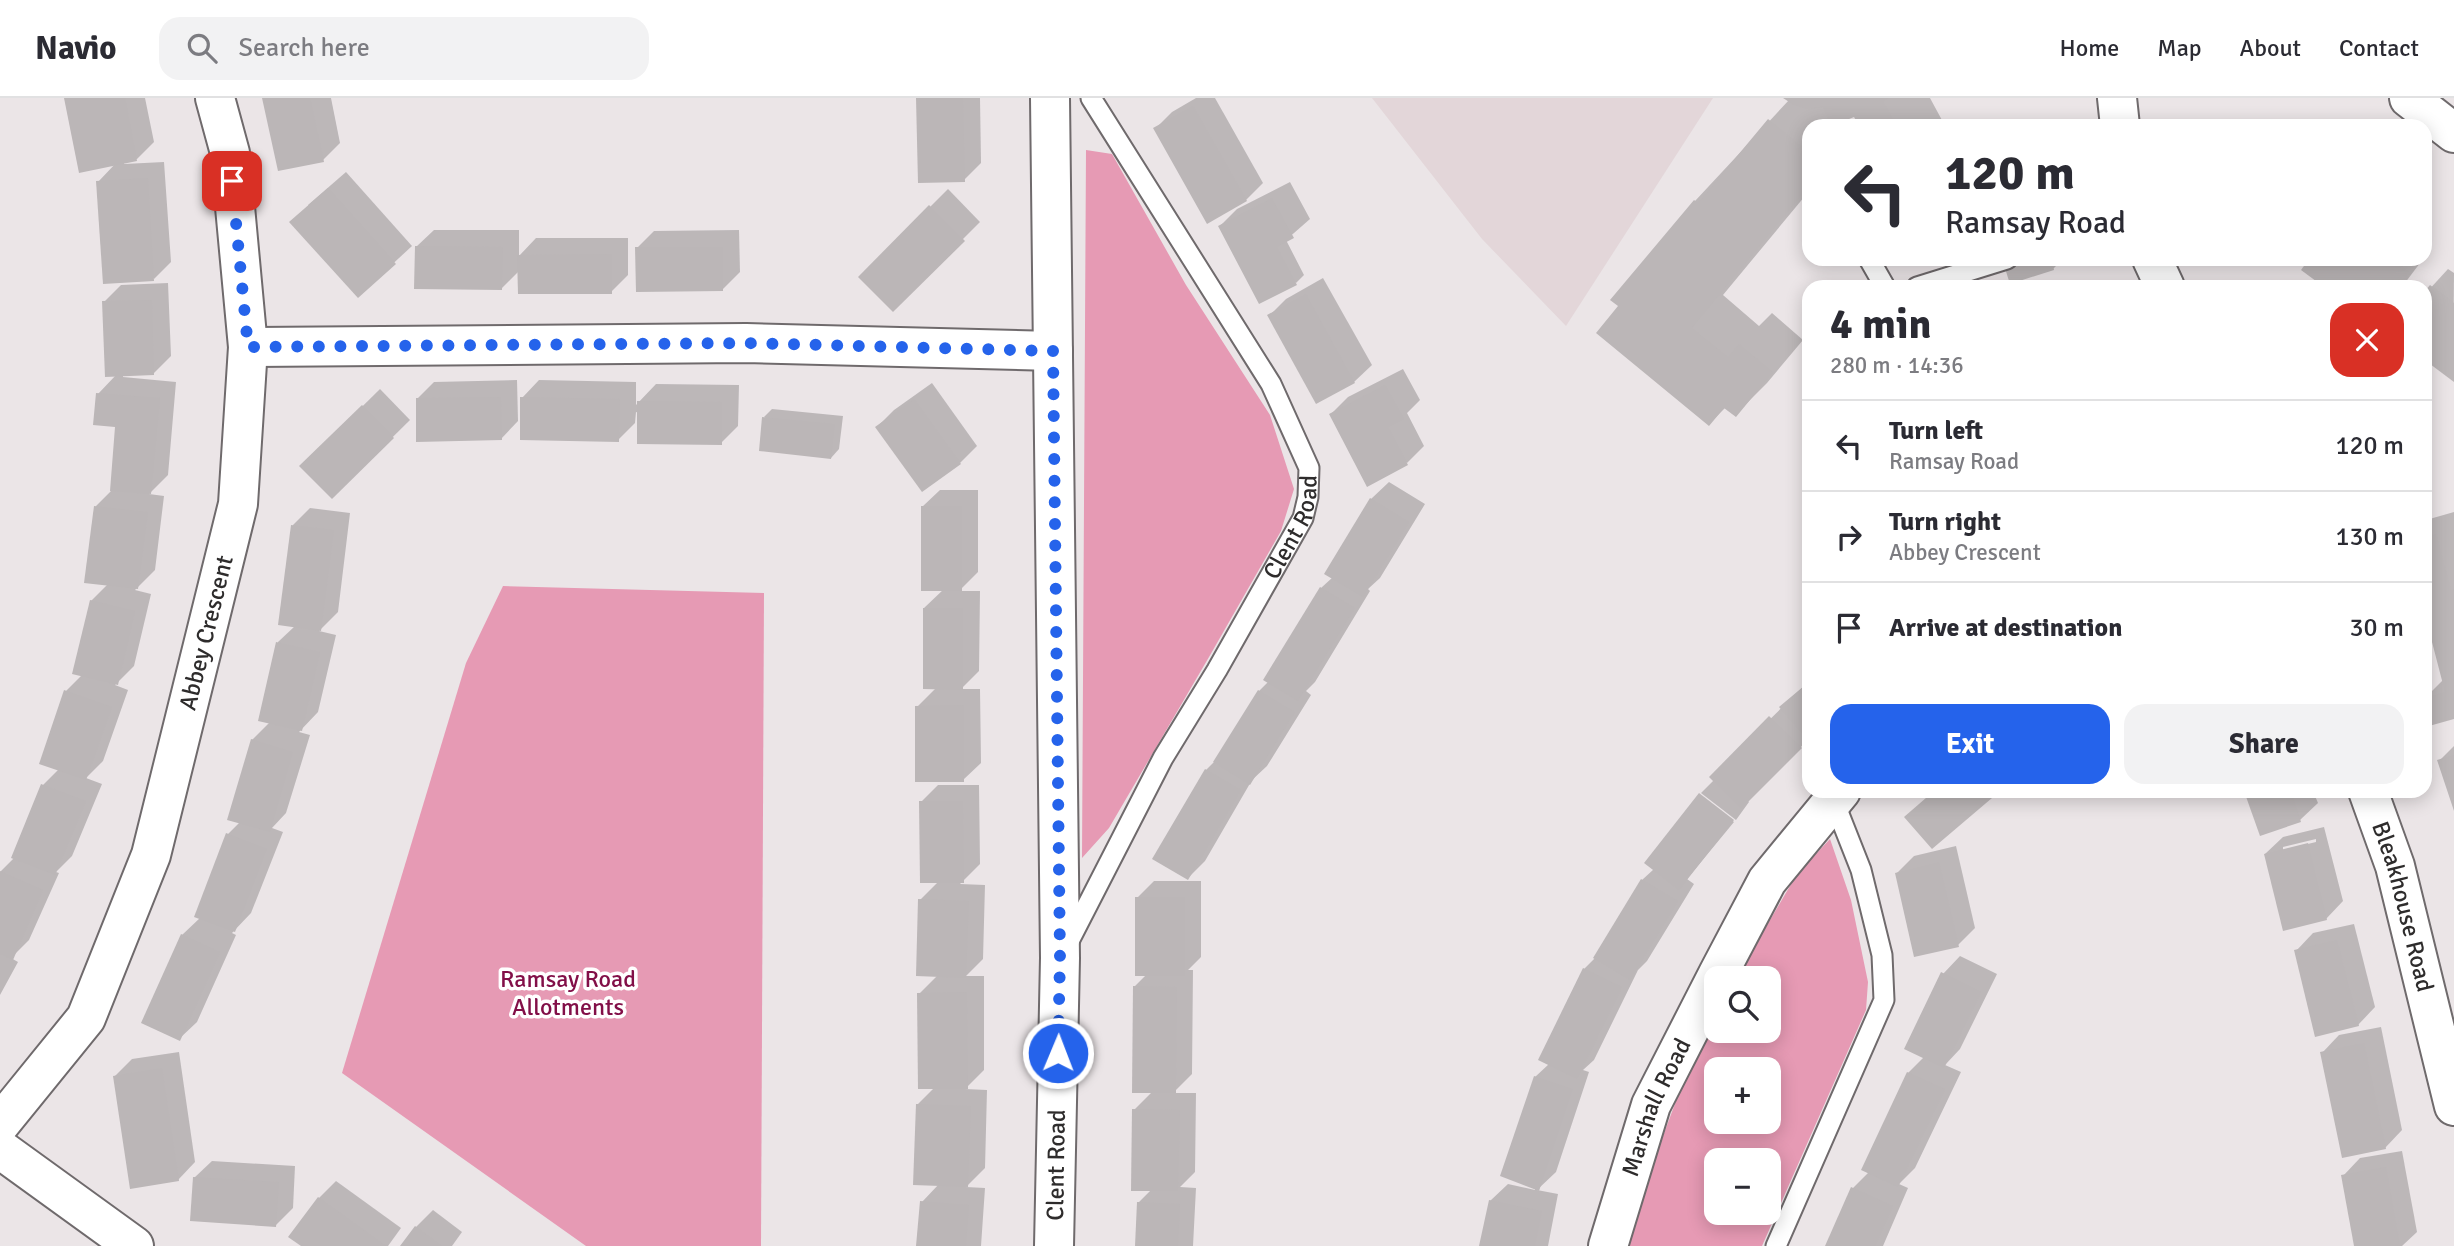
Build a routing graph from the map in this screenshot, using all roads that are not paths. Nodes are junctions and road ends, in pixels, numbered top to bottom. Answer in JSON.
{"nodes":[{"id":1,"x":215,"y":98,"type":"edge"},
{"id":2,"x":1050,"y":98,"type":"edge"},
{"id":3,"x":1091,"y":98,"type":"edge"},
{"id":4,"x":2117,"y":98,"type":"edge"},
{"id":5,"x":2409,"y":98,"type":"edge"},
{"id":6,"x":2119,"y":119,"type":"edge"},
{"id":7,"x":2454,"y":132,"type":"edge"},
{"id":8,"x":1984,"y":266,"type":"edge"},
{"id":9,"x":1940,"y":280,"type":"edge"},
{"id":10,"x":248,"y":347,"type":"junction"},
{"id":11,"x":1053,"y":351,"type":"junction"},
{"id":12,"x":1835,"y":798,"type":"edge"},
{"id":13,"x":1838,"y":798,"type":"edge"},
{"id":14,"x":2371,"y":798,"type":"edge"},
{"id":15,"x":1060,"y":958,"type":"junction"},
{"id":16,"x":2454,"y":1106,"type":"edge"},
{"id":17,"x":0,"y":1124,"type":"edge"},
{"id":18,"x":0,"y":1149,"type":"edge"},
{"id":19,"x":134,"y":1246,"type":"edge"},
{"id":20,"x":1054,"y":1246,"type":"edge"},
{"id":21,"x":1608,"y":1246,"type":"edge"},
{"id":22,"x":1776,"y":1246,"type":"edge"}],
"edges":[{"from":1,"to":10,"type":"main road","name":"Abbey Crescent"},
{"from":2,"to":11,"type":"main road","name":"Clent Road"},
{"from":3,"to":15,"type":"lane","name":"Clent Road"},
{"from":4,"to":6,"type":"main road"},
{"from":5,"to":7,"type":"main road"},
{"from":8,"to":9,"type":"lane"},
{"from":10,"to":11,"type":"main road"},
{"from":10,"to":17,"type":"main road","name":"Abbey Crescent"},
{"from":11,"to":15,"type":"main road","name":"Clent Road"},
{"from":12,"to":21,"type":"main road","name":"Marshall Road"},
{"from":13,"to":22,"type":"lane","name":"Marshall Road"},
{"from":14,"to":16,"type":"main road","name":"Bleakhouse Road"},
{"from":15,"to":20,"type":"main road","name":"Clent Road"},
{"from":18,"to":19,"type":"main road"}]}
